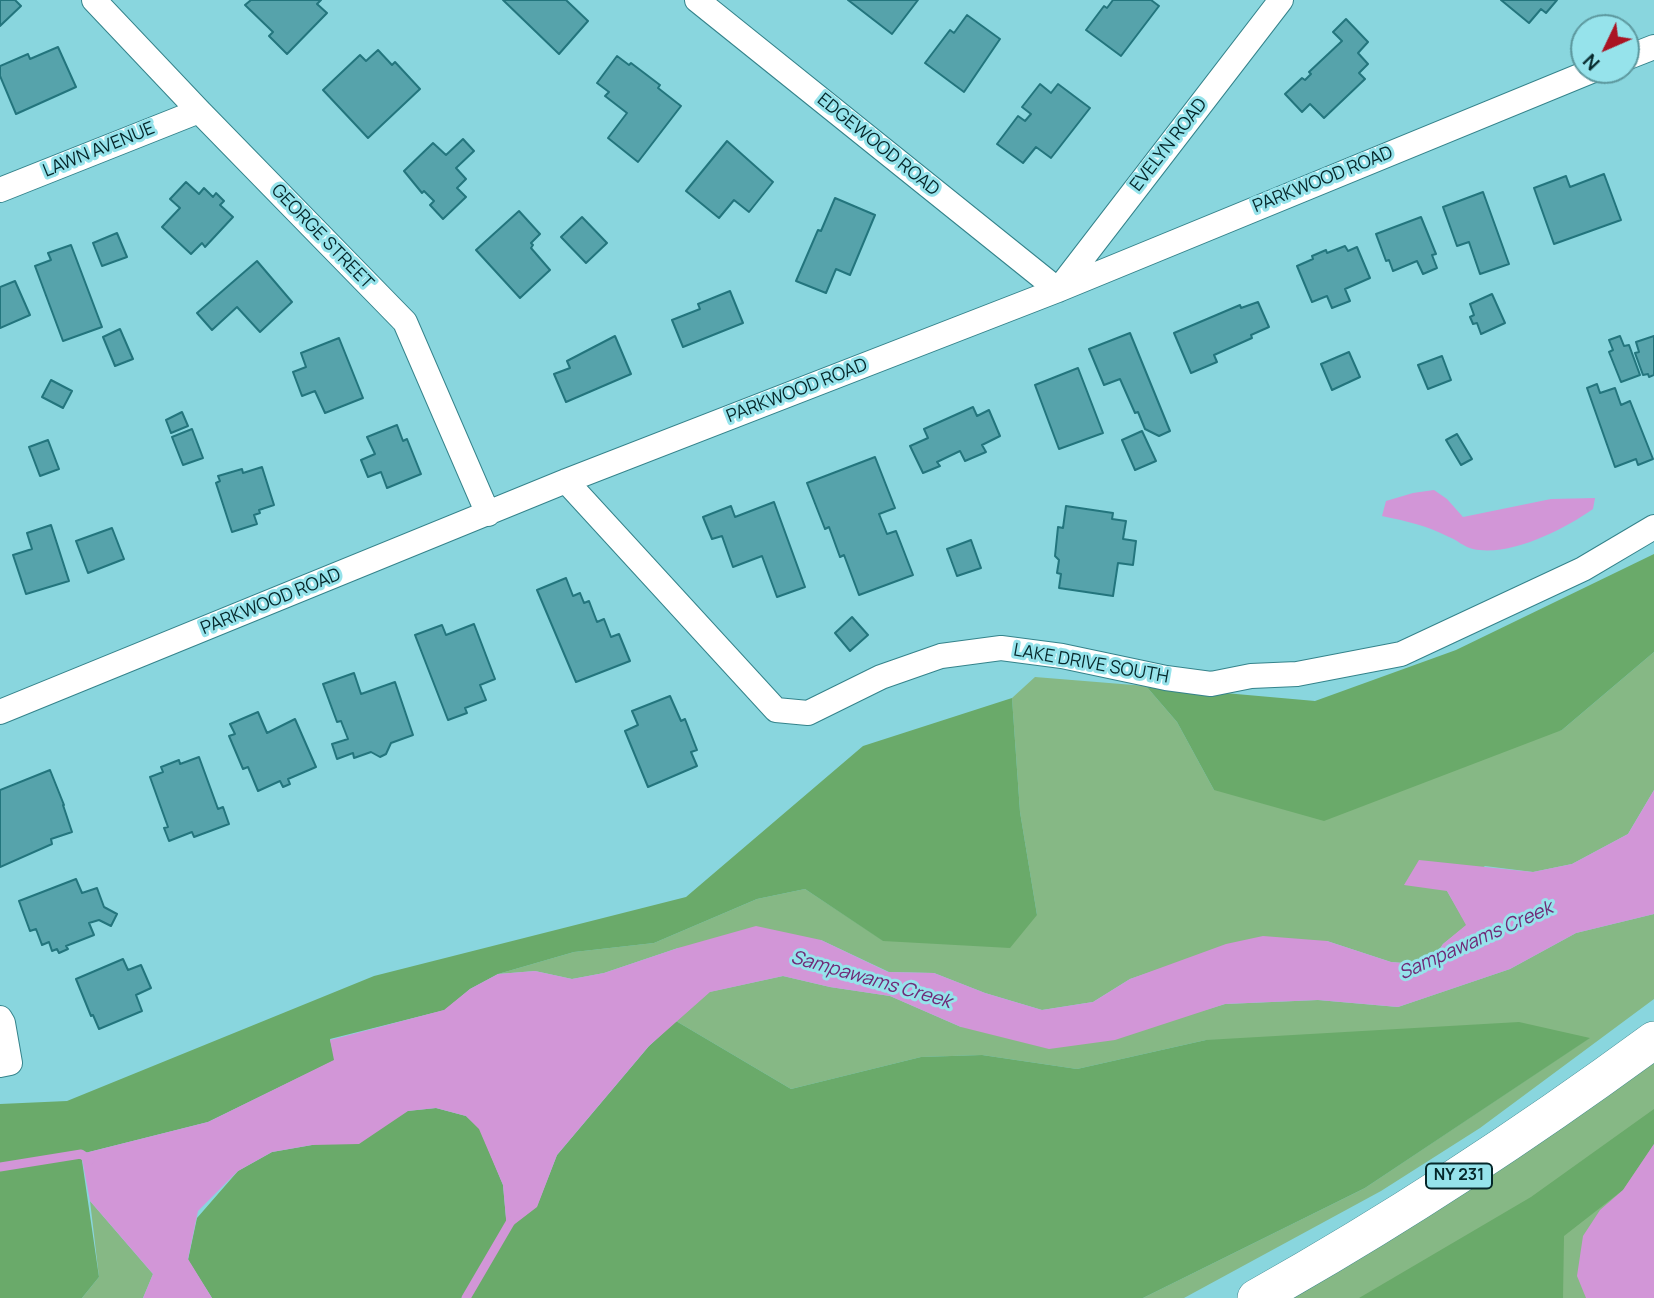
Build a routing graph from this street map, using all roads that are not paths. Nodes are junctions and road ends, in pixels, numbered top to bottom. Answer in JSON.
{"nodes":[{"id":1,"x":94,"y":0,"type":"edge"},
{"id":2,"x":698,"y":0,"type":"edge"},
{"id":3,"x":1281,"y":0,"type":"edge"},
{"id":4,"x":1570,"y":80,"type":"edge"},
{"id":5,"x":199,"y":111,"type":"junction"},
{"id":6,"x":0,"y":190,"type":"edge"},
{"id":7,"x":1058,"y":290,"type":"junction"},
{"id":8,"x":566,"y":481,"type":"junction"},
{"id":9,"x":488,"y":514,"type":"junction"},
{"id":10,"x":1654,"y":527,"type":"edge"},
{"id":11,"x":0,"y":712,"type":"edge"},
{"id":12,"x":0,"y":1018,"type":"edge"},
{"id":13,"x":1654,"y":1040,"type":"edge"},
{"id":14,"x":0,"y":1065,"type":"edge"},
{"id":15,"x":1256,"y":1298,"type":"edge"}],
"edges":[{"from":1,"to":5,"type":"street","name":"GEORGE STREET"},
{"from":2,"to":7,"type":"street","name":"EDGEWOOD ROAD"},
{"from":3,"to":7,"type":"street","name":"EVELYN ROAD"},
{"from":4,"to":7,"type":"street","name":"PARKWOOD ROAD"},
{"from":5,"to":6,"type":"street","name":"LAWN AVENUE"},
{"from":5,"to":9,"type":"street","name":"GEORGE STREET"},
{"from":7,"to":8,"type":"street","name":"PARKWOOD ROAD"},
{"from":8,"to":9,"type":"street","name":"PARKWOOD ROAD"},
{"from":8,"to":10,"type":"street","name":"LAKE DRIVE SOUTH"},
{"from":9,"to":11,"type":"street","name":"PARKWOOD ROAD"},
{"from":12,"to":14,"type":"street"},
{"from":13,"to":15,"type":"main road","number":"NY 231"}]}
